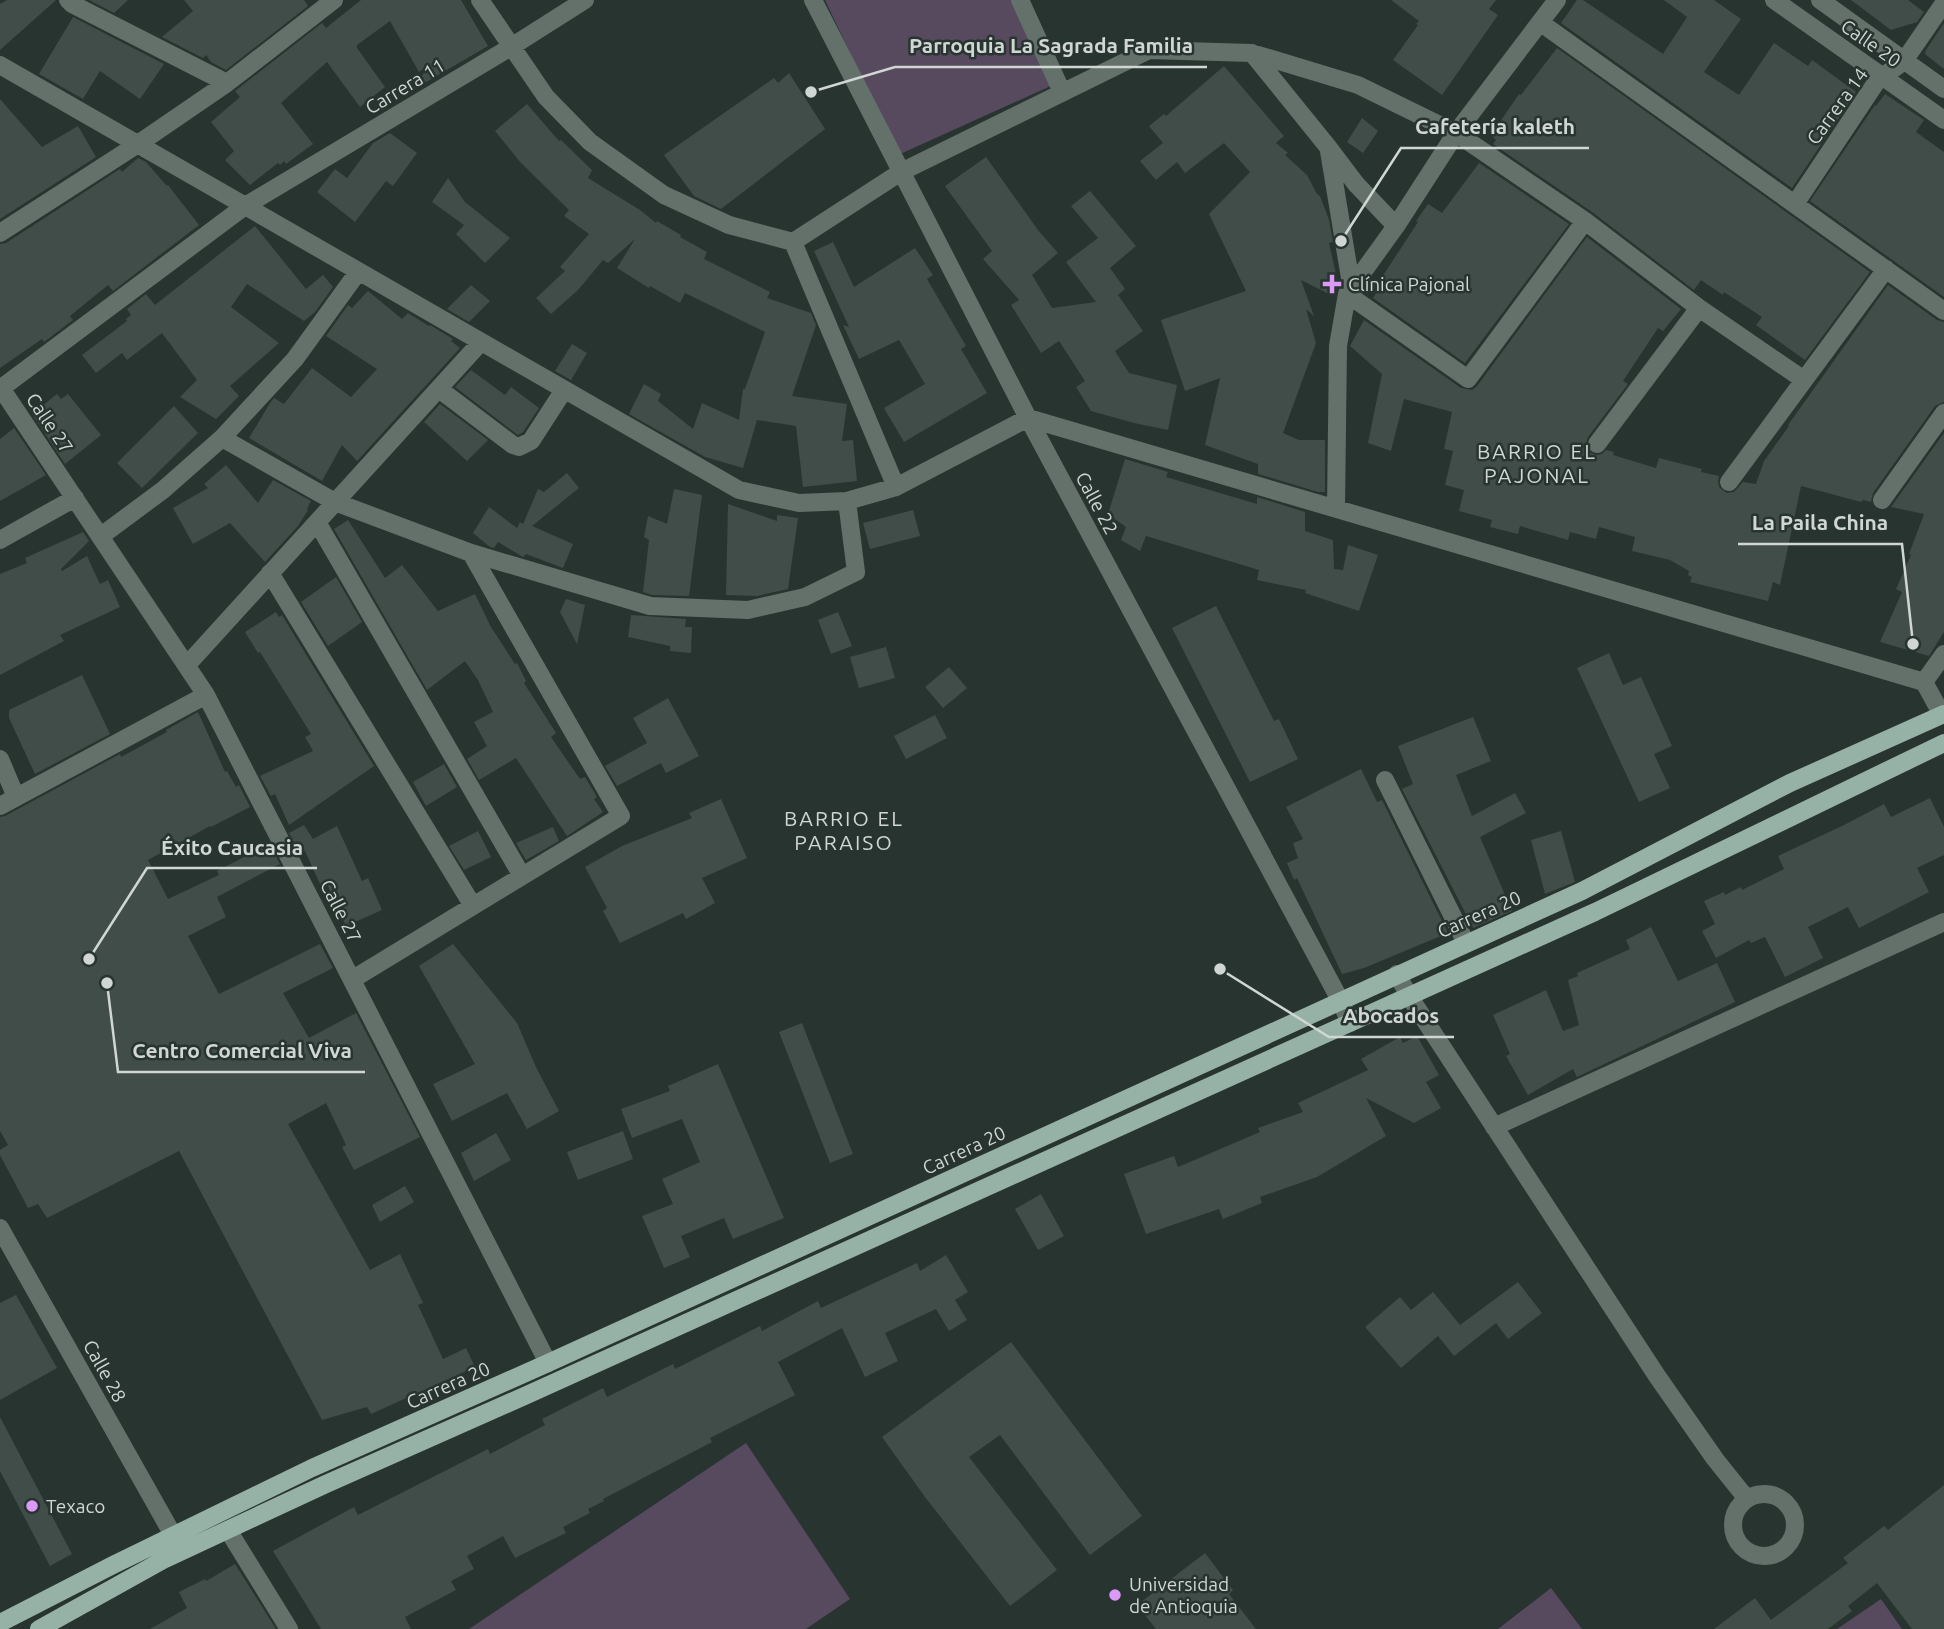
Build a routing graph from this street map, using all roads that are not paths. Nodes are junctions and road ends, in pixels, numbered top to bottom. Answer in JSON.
{"nodes":[{"id":1,"x":68,"y":0,"type":"edge"},
{"id":2,"x":334,"y":0,"type":"edge"},
{"id":3,"x":480,"y":0,"type":"edge"},
{"id":4,"x":585,"y":0,"type":"edge"},
{"id":5,"x":813,"y":0,"type":"edge"},
{"id":6,"x":1020,"y":0,"type":"edge"},
{"id":7,"x":1557,"y":0,"type":"edge"},
{"id":8,"x":1774,"y":0,"type":"edge"},
{"id":9,"x":1820,"y":0,"type":"edge"},
{"id":10,"x":1944,"y":3,"type":"edge"},
{"id":11,"x":1541,"y":23,"type":"junction"},
{"id":12,"x":510,"y":47,"type":"junction"},
{"id":13,"x":1252,"y":53,"type":"junction"},
{"id":14,"x":1904,"y":61,"type":"junction"},
{"id":15,"x":1,"y":68,"type":"edge"},
{"id":16,"x":1882,"y":77,"type":"junction"},
{"id":17,"x":227,"y":83,"type":"junction"},
{"id":18,"x":1944,"y":89,"type":"edge"},
{"id":19,"x":1062,"y":92,"type":"junction"},
{"id":20,"x":1944,"y":120,"type":"edge"},
{"id":21,"x":1456,"y":132,"type":"junction"},
{"id":22,"x":138,"y":145,"type":"junction"},
{"id":23,"x":1328,"y":147,"type":"junction"},
{"id":24,"x":901,"y":172,"type":"junction"},
{"id":25,"x":1795,"y":204,"type":"junction"},
{"id":26,"x":245,"y":206,"type":"junction"},
{"id":27,"x":1585,"y":221,"type":"junction"},
{"id":28,"x":1396,"y":226,"type":"junction"},
{"id":29,"x":0,"y":233,"type":"edge"},
{"id":30,"x":793,"y":242,"type":"junction"},
{"id":31,"x":1886,"y":269,"type":"junction"},
{"id":32,"x":358,"y":272,"type":"junction"},
{"id":33,"x":1349,"y":292,"type":"junction"},
{"id":34,"x":1699,"y":307,"type":"junction"},
{"id":35,"x":1944,"y":311,"type":"edge"},
{"id":36,"x":481,"y":342,"type":"junction"},
{"id":37,"x":1804,"y":380,"type":"junction"},
{"id":38,"x":1,"y":389,"type":"edge"},
{"id":39,"x":439,"y":389,"type":"junction"},
{"id":40,"x":564,"y":390,"type":"junction"},
{"id":41,"x":1944,"y":413,"type":"edge"},
{"id":42,"x":1028,"y":418,"type":"junction"},
{"id":43,"x":222,"y":438,"type":"junction"},
{"id":44,"x":1597,"y":444,"type":"dead end"},
{"id":45,"x":1729,"y":482,"type":"dead end"},
{"id":46,"x":896,"y":487,"type":"junction"},
{"id":47,"x":75,"y":498,"type":"junction"},
{"id":48,"x":1882,"y":500,"type":"dead end"},
{"id":49,"x":847,"y":501,"type":"junction"},
{"id":50,"x":335,"y":502,"type":"junction"},
{"id":51,"x":1336,"y":508,"type":"junction"},
{"id":52,"x":317,"y":522,"type":"junction"},
{"id":53,"x":101,"y":536,"type":"junction"},
{"id":54,"x":0,"y":540,"type":"edge"},
{"id":55,"x":471,"y":553,"type":"junction"},
{"id":56,"x":270,"y":573,"type":"junction"},
{"id":57,"x":1944,"y":654,"type":"edge"},
{"id":58,"x":187,"y":665,"type":"junction"},
{"id":59,"x":1924,"y":682,"type":"junction"},
{"id":60,"x":206,"y":695,"type":"junction"},
{"id":61,"x":1943,"y":714,"type":"edge"},
{"id":62,"x":1944,"y":743,"type":"edge"},
{"id":63,"x":0,"y":759,"type":"edge"},
{"id":64,"x":1385,"y":780,"type":"dead end"},
{"id":65,"x":8,"y":802,"type":"edge"},
{"id":66,"x":522,"y":876,"type":"junction"},
{"id":67,"x":473,"y":906,"type":"junction"},
{"id":68,"x":1944,"y":922,"type":"edge"},
{"id":69,"x":1466,"y":943,"type":"junction"},
{"id":70,"x":1397,"y":974,"type":"junction"},
{"id":71,"x":353,"y":979,"type":"junction"},
{"id":72,"x":1409,"y":996,"type":"junction"},
{"id":73,"x":1340,"y":1000,"type":"junction"},
{"id":74,"x":1350,"y":1023,"type":"junction"},
{"id":75,"x":1494,"y":1127,"type":"junction"},
{"id":76,"x":0,"y":1227,"type":"edge"},
{"id":77,"x":548,"y":1363,"type":"junction"},
{"id":78,"x":1747,"y":1499,"type":"dead end"},
{"id":79,"x":228,"y":1530,"type":"junction"},
{"id":80,"x":173,"y":1535,"type":"junction"},
{"id":81,"x":0,"y":1623,"type":"edge"},
{"id":82,"x":39,"y":1629,"type":"edge"},
{"id":83,"x":289,"y":1629,"type":"edge"}],
"edges":[{"from":1,"to":17,"type":"street"},
{"from":2,"to":17,"type":"street"},
{"from":3,"to":12,"type":"street"},
{"from":4,"to":12,"type":"street","name":"Carrera 11"},
{"from":5,"to":24,"type":"street","name":"Calle 22"},
{"from":6,"to":19,"type":"street"},
{"from":7,"to":11,"type":"street"},
{"from":8,"to":16,"type":"street","name":"Calle 20"},
{"from":9,"to":14,"type":"street","name":"Calle 20"},
{"from":10,"to":14,"type":"street","name":"Carrera 14"},
{"from":11,"to":21,"type":"street"},
{"from":11,"to":25,"type":"street"},
{"from":12,"to":26,"type":"street","name":"Carrera 11"},
{"from":12,"to":30,"type":"street"},
{"from":13,"to":19,"type":"street"},
{"from":13,"to":21,"type":"street"},
{"from":13,"to":23,"type":"street"},
{"from":14,"to":16,"type":"street","name":"Carrera 14"},
{"from":14,"to":18,"type":"street","name":"Calle 20"},
{"from":15,"to":22,"type":"street"},
{"from":16,"to":20,"type":"street","name":"Calle 20"},
{"from":16,"to":25,"type":"street","name":"Carrera 14"},
{"from":17,"to":22,"type":"street"},
{"from":19,"to":24,"type":"street"},
{"from":21,"to":27,"type":"street"},
{"from":21,"to":28,"type":"street"},
{"from":22,"to":26,"type":"street"},
{"from":22,"to":29,"type":"street"},
{"from":23,"to":28,"type":"street"},
{"from":23,"to":33,"type":"street"},
{"from":24,"to":30,"type":"street"},
{"from":24,"to":42,"type":"street","name":"Calle 22"},
{"from":25,"to":31,"type":"street"},
{"from":26,"to":32,"type":"street"},
{"from":26,"to":38,"type":"street","name":"Carrera 11"},
{"from":27,"to":33,"type":"street"},
{"from":27,"to":34,"type":"street"},
{"from":28,"to":33,"type":"street"},
{"from":30,"to":46,"type":"street"},
{"from":31,"to":35,"type":"street"},
{"from":31,"to":37,"type":"street"},
{"from":32,"to":36,"type":"street"},
{"from":32,"to":43,"type":"street"},
{"from":33,"to":51,"type":"street"},
{"from":34,"to":37,"type":"street"},
{"from":34,"to":44,"type":"street"},
{"from":36,"to":39,"type":"street"},
{"from":36,"to":40,"type":"street"},
{"from":37,"to":45,"type":"street"},
{"from":38,"to":47,"type":"street","name":"Calle 27"},
{"from":39,"to":40,"type":"street"},
{"from":39,"to":50,"type":"street"},
{"from":40,"to":49,"type":"street"},
{"from":41,"to":48,"type":"street"},
{"from":42,"to":46,"type":"street"},
{"from":42,"to":51,"type":"street"},
{"from":42,"to":73,"type":"street","name":"Calle 22"},
{"from":43,"to":50,"type":"street"},
{"from":43,"to":53,"type":"street"},
{"from":46,"to":49,"type":"street"},
{"from":47,"to":53,"type":"street","name":"Calle 27"},
{"from":47,"to":54,"type":"street"},
{"from":49,"to":55,"type":"street"},
{"from":50,"to":52,"type":"street"},
{"from":50,"to":55,"type":"street"},
{"from":51,"to":59,"type":"street"},
{"from":52,"to":56,"type":"street"},
{"from":52,"to":66,"type":"street"},
{"from":53,"to":58,"type":"street","name":"Calle 27"},
{"from":55,"to":66,"type":"street"},
{"from":56,"to":58,"type":"street"},
{"from":56,"to":67,"type":"street"},
{"from":57,"to":59,"type":"street"},
{"from":58,"to":60,"type":"street","name":"Calle 27"},
{"from":59,"to":61,"type":"street"},
{"from":60,"to":65,"type":"street"},
{"from":60,"to":71,"type":"street","name":"Calle 27"},
{"from":61,"to":69,"type":"main road","name":"Carrera 20"},
{"from":62,"to":72,"type":"main road"},
{"from":63,"to":65,"type":"street"},
{"from":64,"to":69,"type":"street"},
{"from":66,"to":67,"type":"street"},
{"from":67,"to":71,"type":"street"},
{"from":68,"to":75,"type":"street"},
{"from":69,"to":70,"type":"main road","name":"Carrera 20"},
{"from":70,"to":72,"type":"street"},
{"from":70,"to":73,"type":"main road","name":"Carrera 20"},
{"from":71,"to":77,"type":"street","name":"Calle 27"},
{"from":72,"to":74,"type":"main road"},
{"from":72,"to":75,"type":"street"},
{"from":73,"to":74,"type":"street","name":"Calle 22"},
{"from":73,"to":77,"type":"main road","name":"Carrera 20"},
{"from":74,"to":79,"type":"main road"},
{"from":75,"to":78,"type":"street"},
{"from":76,"to":80,"type":"street","name":"Calle 28"},
{"from":77,"to":80,"type":"main road","name":"Carrera 20"},
{"from":79,"to":82,"type":"main road"},
{"from":79,"to":83,"type":"street"},
{"from":80,"to":81,"type":"main road","name":"Carrera 20"}]}
